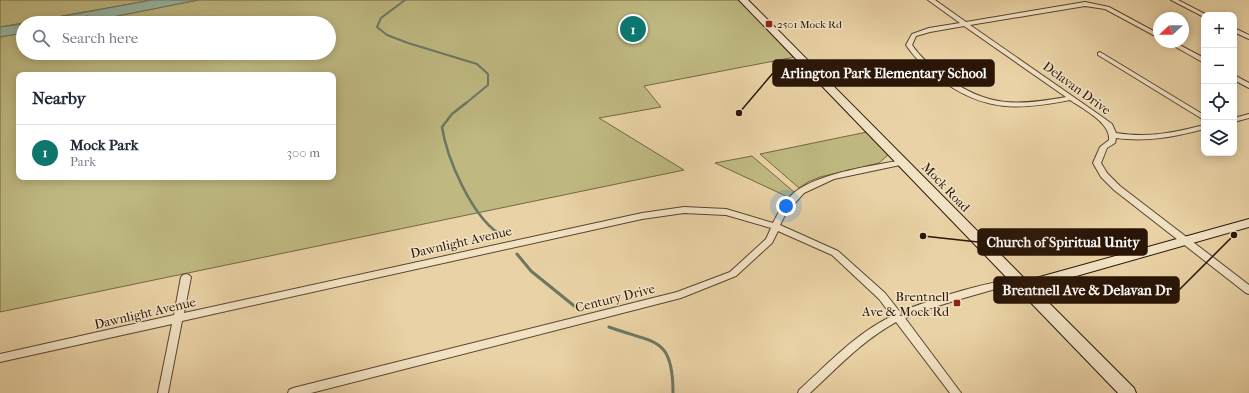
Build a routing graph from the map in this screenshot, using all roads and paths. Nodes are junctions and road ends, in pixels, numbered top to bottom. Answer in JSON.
{"nodes":[{"id":1,"x":743,"y":0,"type":"edge"},
{"id":2,"x":931,"y":0,"type":"edge"},
{"id":3,"x":1174,"y":0,"type":"edge"},
{"id":4,"x":1201,"y":14,"type":"edge"},
{"id":5,"x":965,"y":24,"type":"junction"},
{"id":6,"x":1237,"y":31,"type":"edge"},
{"id":7,"x":1153,"y":33,"type":"edge"},
{"id":8,"x":1249,"y":37,"type":"edge"},
{"id":9,"x":1181,"y":48,"type":"edge"},
{"id":10,"x":1100,"y":54,"type":"dead end"},
{"id":11,"x":1201,"y":59,"type":"edge"},
{"id":12,"x":1237,"y":79,"type":"edge"},
{"id":13,"x":1249,"y":86,"type":"edge"},
{"id":14,"x":1071,"y":98,"type":"junction"},
{"id":15,"x":1201,"y":116,"type":"edge"},
{"id":16,"x":1249,"y":116,"type":"edge"},
{"id":17,"x":1237,"y":119,"type":"edge"},
{"id":18,"x":1201,"y":128,"type":"edge"},
{"id":19,"x":1113,"y":135,"type":"junction"},
{"id":20,"x":902,"y":162,"type":"junction"},
{"id":21,"x":1249,"y":223,"type":"edge"},
{"id":22,"x":775,"y":226,"type":"junction"},
{"id":23,"x":1186,"y":241,"type":"junction"},
{"id":24,"x":186,"y":277,"type":"dead end"},
{"id":25,"x":1021,"y":283,"type":"junction"},
{"id":26,"x":1249,"y":290,"type":"edge"},
{"id":27,"x":899,"y":317,"type":"junction"},
{"id":28,"x":178,"y":318,"type":"junction"},
{"id":29,"x":0,"y":358,"type":"edge"},
{"id":30,"x":163,"y":393,"type":"edge"},
{"id":31,"x":293,"y":393,"type":"edge"},
{"id":32,"x":803,"y":393,"type":"edge"},
{"id":33,"x":956,"y":393,"type":"edge"},
{"id":34,"x":1128,"y":393,"type":"edge"}],
"edges":[{"from":1,"to":20,"type":"main road","name":"Mock Road"},
{"from":2,"to":5,"type":"street","name":"Delavan Drive"},
{"from":3,"to":4,"type":"street"},
{"from":5,"to":7,"type":"street"},
{"from":5,"to":14,"type":"street","name":"Delavan Drive"},
{"from":5,"to":14,"type":"street"},
{"from":6,"to":8,"type":"street"},
{"from":9,"to":11,"type":"street"},
{"from":10,"to":15,"type":"street"},
{"from":12,"to":13,"type":"street"},
{"from":14,"to":19,"type":"street","name":"Delavan Drive"},
{"from":16,"to":17,"type":"street"},
{"from":18,"to":19,"type":"street"},
{"from":19,"to":23,"type":"street","name":"Delavan Drive"},
{"from":20,"to":22,"type":"street","name":"Century Drive"},
{"from":20,"to":25,"type":"main road","name":"Mock Road"},
{"from":21,"to":23,"type":"main road"},
{"from":22,"to":27,"type":"street","name":"Dawnlight Avenue"},
{"from":22,"to":28,"type":"street","name":"Dawnlight Avenue"},
{"from":22,"to":31,"type":"street","name":"Century Drive"},
{"from":23,"to":25,"type":"main road"},
{"from":23,"to":26,"type":"street","name":"Delavan Drive"},
{"from":24,"to":28,"type":"street"},
{"from":25,"to":27,"type":"street"},
{"from":25,"to":34,"type":"main road","name":"Mock Road"},
{"from":27,"to":32,"type":"street"},
{"from":27,"to":33,"type":"street","name":"Dawnlight Avenue"},
{"from":28,"to":29,"type":"street","name":"Dawnlight Avenue"},
{"from":28,"to":30,"type":"street"}]}
